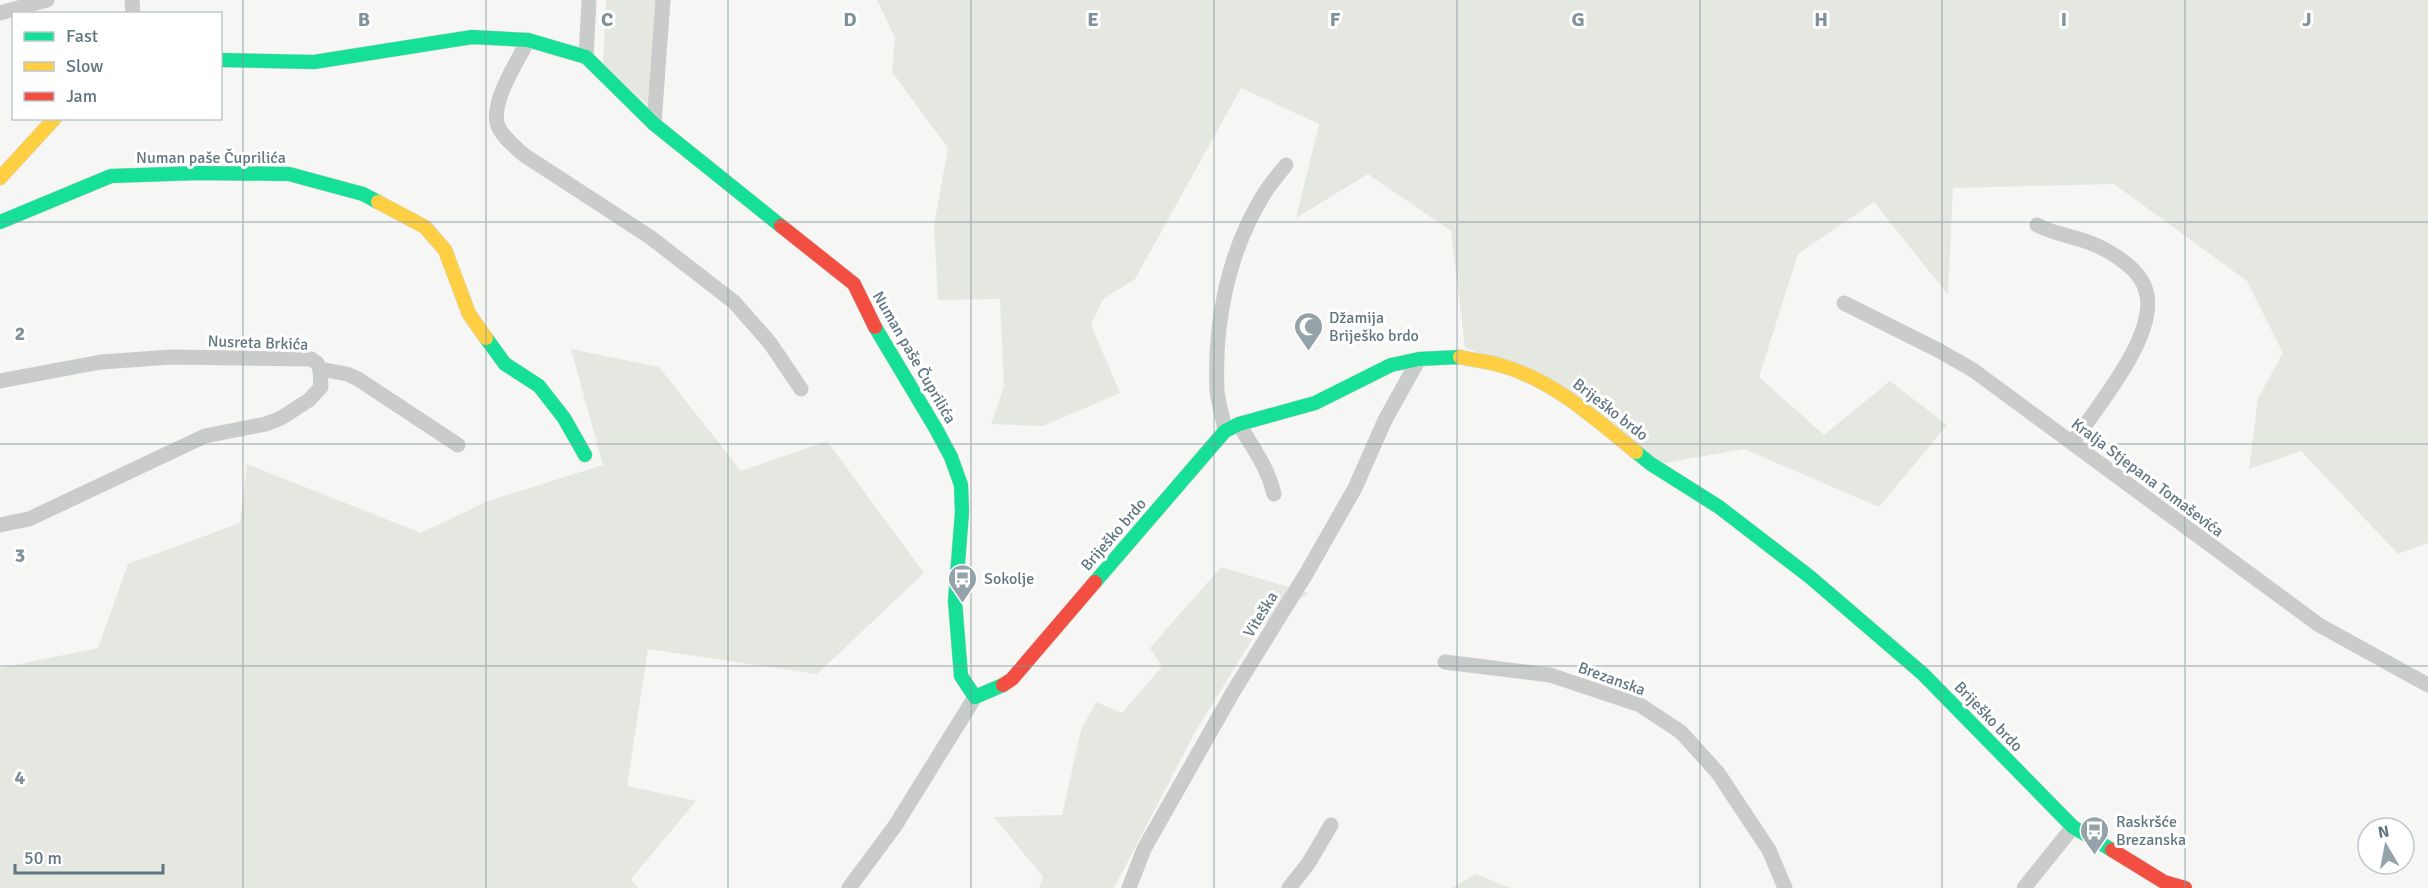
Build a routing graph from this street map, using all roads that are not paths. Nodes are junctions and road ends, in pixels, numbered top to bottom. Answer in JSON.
{"nodes":[{"id":1,"x":47,"y":0,"type":"edge"},
{"id":2,"x":588,"y":0,"type":"edge"},
{"id":3,"x":663,"y":0,"type":"edge"},
{"id":4,"x":0,"y":13,"type":"edge"},
{"id":5,"x":528,"y":40,"type":"junction"},
{"id":6,"x":586,"y":57,"type":"junction"},
{"id":7,"x":222,"y":60,"type":"edge"},
{"id":8,"x":53,"y":120,"type":"edge"},
{"id":9,"x":654,"y":124,"type":"junction"},
{"id":10,"x":1287,"y":165,"type":"dead end"},
{"id":11,"x":0,"y":178,"type":"edge"},
{"id":12,"x":0,"y":222,"type":"edge"},
{"id":13,"x":2037,"y":225,"type":"dead end"},
{"id":14,"x":1844,"y":303,"type":"dead end"},
{"id":15,"x":1419,"y":358,"type":"junction"},
{"id":16,"x":320,"y":369,"type":"junction"},
{"id":17,"x":0,"y":381,"type":"edge"},
{"id":18,"x":801,"y":389,"type":"dead end"},
{"id":19,"x":1232,"y":427,"type":"junction"},
{"id":20,"x":2073,"y":442,"type":"junction"},
{"id":21,"x":458,"y":446,"type":"dead end"},
{"id":22,"x":585,"y":454,"type":"dead end"},
{"id":23,"x":1274,"y":494,"type":"dead end"},
{"id":24,"x":0,"y":525,"type":"edge"},
{"id":25,"x":1445,"y":662,"type":"dead end"},
{"id":26,"x":2428,"y":685,"type":"edge"},
{"id":27,"x":975,"y":696,"type":"junction"},
{"id":28,"x":1331,"y":825,"type":"dead end"},
{"id":29,"x":2073,"y":827,"type":"junction"},
{"id":30,"x":849,"y":888,"type":"edge"},
{"id":31,"x":1129,"y":888,"type":"edge"},
{"id":32,"x":1289,"y":888,"type":"edge"},
{"id":33,"x":1785,"y":888,"type":"edge"},
{"id":34,"x":2024,"y":888,"type":"edge"},
{"id":35,"x":2185,"y":888,"type":"edge"}],
"edges":[{"from":1,"to":4,"type":"street"},
{"from":2,"to":6,"type":"street"},
{"from":3,"to":9,"type":"street"},
{"from":5,"to":6,"type":"street","name":"Numan paše Čuprilića"},
{"from":5,"to":7,"type":"street","name":"Numan paše Čuprilića"},
{"from":5,"to":18,"type":"street"},
{"from":6,"to":9,"type":"street","name":"Numan paše Čuprilića"},
{"from":8,"to":11,"type":"street"},
{"from":9,"to":27,"type":"street","name":"Numan paše Čuprilića"},
{"from":10,"to":19,"type":"street"},
{"from":12,"to":22,"type":"street","name":"Numan paše Čuprilića"},
{"from":13,"to":20,"type":"street"},
{"from":14,"to":20,"type":"street","name":"Kralja Stjepana Tomaševića"},
{"from":15,"to":19,"type":"street","name":"Briješko brdo"},
{"from":15,"to":29,"type":"street","name":"Briješko brdo"},
{"from":15,"to":31,"type":"street","name":"Viteška"},
{"from":16,"to":17,"type":"street","name":"Nusreta Brkića"},
{"from":16,"to":21,"type":"street"},
{"from":16,"to":24,"type":"street","name":"Nusreta Brkića"},
{"from":19,"to":23,"type":"street"},
{"from":19,"to":27,"type":"street","name":"Briješko brdo"},
{"from":20,"to":26,"type":"street","name":"Kralja Stjepana Tomaševića"},
{"from":25,"to":33,"type":"street","name":"Brezanska"},
{"from":27,"to":30,"type":"street"},
{"from":28,"to":32,"type":"street"},
{"from":29,"to":34,"type":"street"},
{"from":29,"to":35,"type":"street","name":"Briješko brdo"}]}
